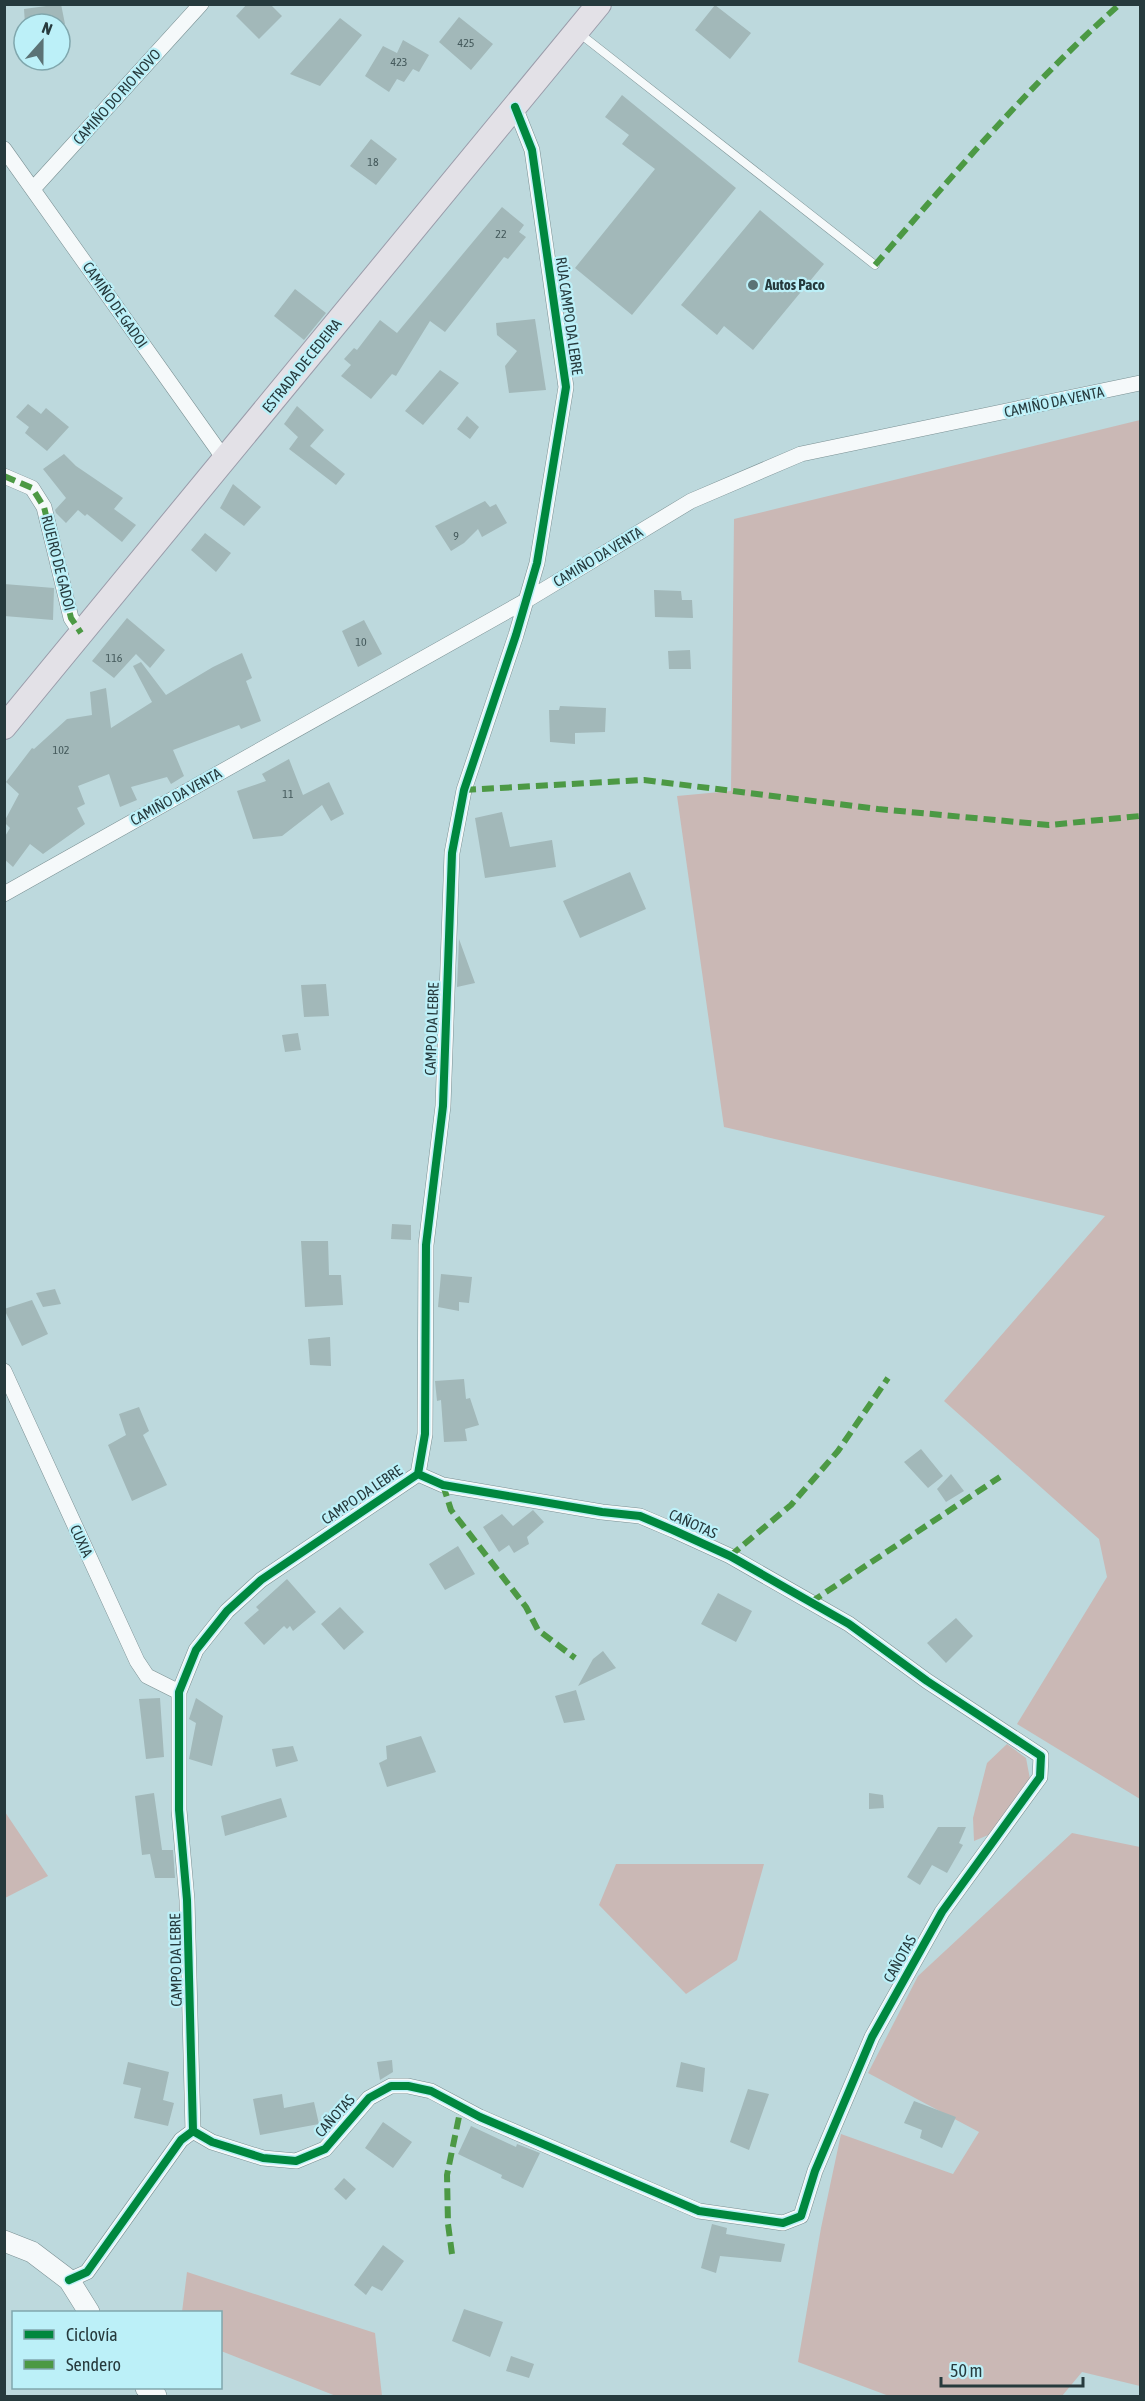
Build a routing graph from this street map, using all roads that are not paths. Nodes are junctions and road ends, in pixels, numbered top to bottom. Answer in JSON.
{"nodes":[{"id":1,"x":201,"y":4,"type":"edge"},
{"id":2,"x":599,"y":4,"type":"edge"},
{"id":3,"x":577,"y":32,"type":"junction"},
{"id":4,"x":515,"y":107,"type":"junction"},
{"id":5,"x":4,"y":149,"type":"edge"},
{"id":6,"x":33,"y":189,"type":"junction"},
{"id":7,"x":875,"y":266,"type":"dead end"},
{"id":8,"x":1140,"y":384,"type":"edge"},
{"id":9,"x":225,"y":460,"type":"junction"},
{"id":10,"x":4,"y":476,"type":"edge"},
{"id":11,"x":527,"y":600,"type":"junction"},
{"id":12,"x":81,"y":633,"type":"junction"},
{"id":13,"x":4,"y":728,"type":"edge"},
{"id":14,"x":4,"y":894,"type":"edge"},
{"id":15,"x":4,"y":1371,"type":"edge"},
{"id":16,"x":418,"y":1474,"type":"junction"},
{"id":17,"x":179,"y":1692,"type":"junction"},
{"id":18,"x":193,"y":2131,"type":"junction"},
{"id":19,"x":4,"y":2241,"type":"edge"},
{"id":20,"x":69,"y":2280,"type":"junction"},
{"id":21,"x":88,"y":2311,"type":"edge"}],
"edges":[{"from":1,"to":6,"type":"street","name":"CAMIÑO DO RIO NOVO"},
{"from":2,"to":3,"type":"main road","name":"ESTRADA DE CEDEIRA"},
{"from":3,"to":4,"type":"main road","name":"ESTRADA DE CEDEIRA"},
{"from":3,"to":7,"type":"lane"},
{"from":4,"to":9,"type":"main road","name":"ESTRADA DE CEDEIRA"},
{"from":4,"to":11,"type":"street","name":"RÚA CAMPO DA LEBRE"},
{"from":5,"to":6,"type":"street","name":"CAMIÑO DE GADOI"},
{"from":6,"to":9,"type":"street","name":"CAMIÑO DE GADOI"},
{"from":8,"to":11,"type":"street","name":"CAMIÑO DA VENTA"},
{"from":9,"to":12,"type":"main road","name":"ESTRADA DE CEDEIRA"},
{"from":10,"to":12,"type":"street","name":"RUEIRO DE GADOI"},
{"from":11,"to":14,"type":"street","name":"CAMIÑO DA VENTA"},
{"from":11,"to":16,"type":"street","name":"CAMPO DA LEBRE"},
{"from":12,"to":13,"type":"main road","name":"ESTRADA DE CEDEIRA"},
{"from":15,"to":17,"type":"street","name":"CUXIA"},
{"from":16,"to":17,"type":"street","name":"CAMPO DA LEBRE"},
{"from":16,"to":18,"type":"street","name":"CAÑOTAS"},
{"from":17,"to":18,"type":"street","name":"CAMPO DA LEBRE"},
{"from":18,"to":20,"type":"street"},
{"from":19,"to":20,"type":"main road"},
{"from":20,"to":21,"type":"main road"}]}
